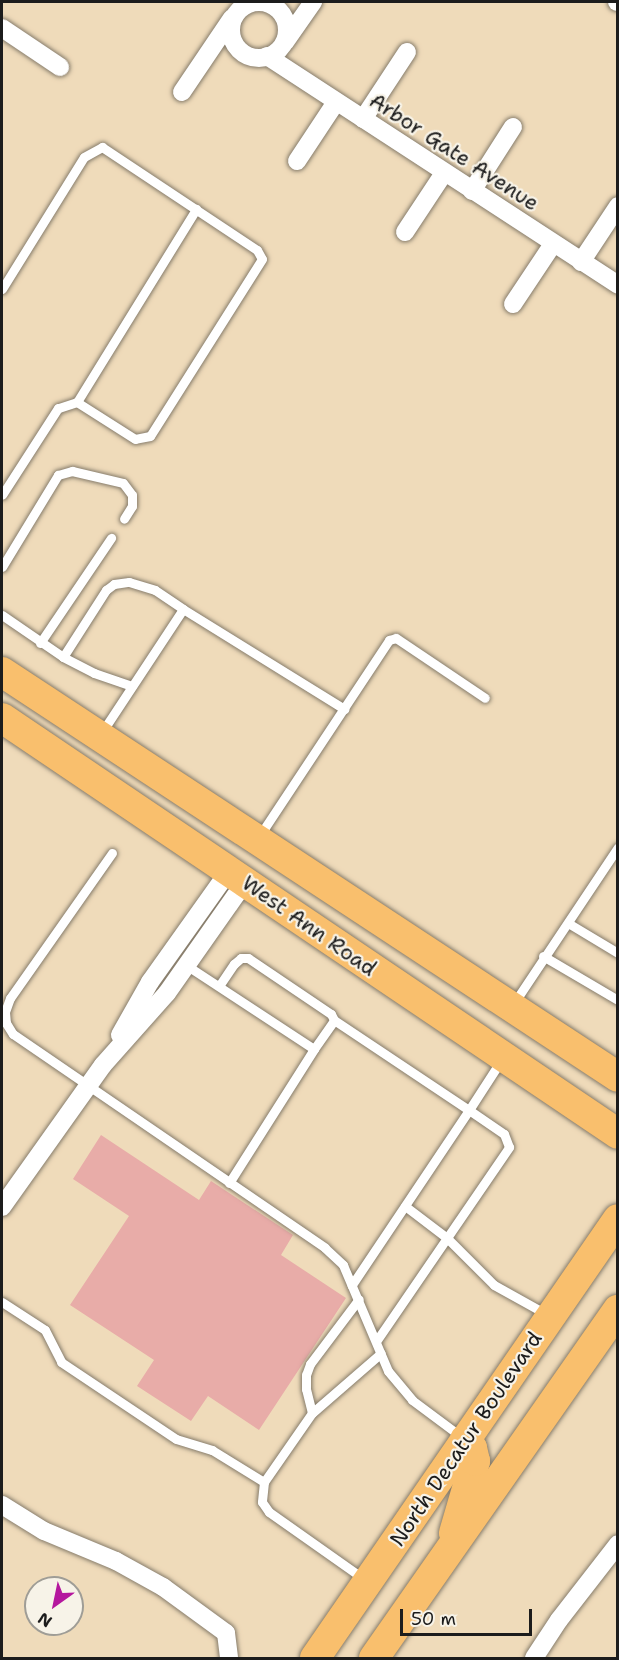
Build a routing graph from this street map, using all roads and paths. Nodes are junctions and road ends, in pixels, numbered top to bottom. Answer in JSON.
{"nodes":[{"id":1,"x":313,"y":2,"type":"edge"},
{"id":2,"x":235,"y":15,"type":"junction"},
{"id":3,"x":2,"y":28,"type":"edge"},
{"id":4,"x":283,"y":44,"type":"junction"},
{"id":5,"x":407,"y":52,"type":"dead end"},
{"id":6,"x":267,"y":56,"type":"junction"},
{"id":7,"x":60,"y":67,"type":"dead end"},
{"id":8,"x":182,"y":92,"type":"dead end"},
{"id":9,"x":336,"y":102,"type":"junction"},
{"id":10,"x":363,"y":119,"type":"junction"},
{"id":11,"x":513,"y":127,"type":"dead end"},
{"id":12,"x":297,"y":160,"type":"dead end"},
{"id":13,"x":444,"y":173,"type":"junction"},
{"id":14,"x":472,"y":191,"type":"junction"},
{"id":15,"x":618,"y":206,"type":"edge"},
{"id":16,"x":196,"y":209,"type":"junction"},
{"id":17,"x":405,"y":232,"type":"dead end"},
{"id":18,"x":553,"y":244,"type":"junction"},
{"id":19,"x":581,"y":262,"type":"junction"},
{"id":20,"x":618,"y":285,"type":"edge"},
{"id":21,"x":2,"y":290,"type":"edge"},
{"id":22,"x":513,"y":304,"type":"dead end"},
{"id":23,"x":77,"y":402,"type":"junction"},
{"id":24,"x":2,"y":495,"type":"edge"},
{"id":25,"x":124,"y":519,"type":"dead end"},
{"id":26,"x":111,"y":538,"type":"dead end"},
{"id":27,"x":2,"y":567,"type":"edge"},
{"id":28,"x":183,"y":609,"type":"junction"},
{"id":29,"x":2,"y":615,"type":"edge"},
{"id":30,"x":40,"y":643,"type":"junction"},
{"id":31,"x":63,"y":657,"type":"junction"},
{"id":32,"x":2,"y":672,"type":"edge"},
{"id":33,"x":132,"y":686,"type":"junction"},
{"id":34,"x":485,"y":698,"type":"dead end"},
{"id":35,"x":344,"y":709,"type":"junction"},
{"id":36,"x":2,"y":718,"type":"edge"},
{"id":37,"x":99,"y":736,"type":"junction"},
{"id":38,"x":138,"y":808,"type":"junction"},
{"id":39,"x":257,"y":840,"type":"junction"},
{"id":40,"x":618,"y":847,"type":"edge"},
{"id":41,"x":112,"y":853,"type":"dead end"},
{"id":42,"x":237,"y":876,"type":"junction"},
{"id":43,"x":374,"y":916,"type":"junction"},
{"id":44,"x":568,"y":922,"type":"junction"},
{"id":45,"x":618,"y":953,"type":"edge"},
{"id":46,"x":543,"y":956,"type":"junction"},
{"id":47,"x":186,"y":965,"type":"junction"},
{"id":48,"x":219,"y":986,"type":"junction"},
{"id":49,"x":618,"y":1000,"type":"edge"},
{"id":50,"x":511,"y":1007,"type":"junction"},
{"id":51,"x":334,"y":1020,"type":"junction"},
{"id":52,"x":314,"y":1048,"type":"junction"},
{"id":53,"x":503,"y":1058,"type":"junction"},
{"id":54,"x":103,"y":1065,"type":"junction"},
{"id":55,"x":618,"y":1077,"type":"edge"},
{"id":56,"x":88,"y":1087,"type":"junction"},
{"id":57,"x":469,"y":1110,"type":"junction"},
{"id":58,"x":618,"y":1134,"type":"edge"},
{"id":59,"x":229,"y":1183,"type":"junction"},
{"id":60,"x":405,"y":1206,"type":"junction"},
{"id":61,"x":2,"y":1208,"type":"edge"},
{"id":62,"x":618,"y":1219,"type":"edge"},
{"id":63,"x":447,"y":1238,"type":"junction"},
{"id":64,"x":352,"y":1285,"type":"junction"},
{"id":65,"x":359,"y":1299,"type":"junction"},
{"id":66,"x":2,"y":1302,"type":"edge"},
{"id":67,"x":550,"y":1316,"type":"junction"},
{"id":68,"x":611,"y":1325,"type":"edge"},
{"id":69,"x":377,"y":1340,"type":"junction"},
{"id":70,"x":381,"y":1353,"type":"junction"},
{"id":71,"x":312,"y":1413,"type":"junction"},
{"id":72,"x":465,"y":1439,"type":"junction"},
{"id":73,"x":264,"y":1482,"type":"junction"},
{"id":74,"x":2,"y":1505,"type":"edge"},
{"id":75,"x":616,"y":1550,"type":"edge"},
{"id":76,"x":450,"y":1551,"type":"junction"},
{"id":77,"x":369,"y":1582,"type":"junction"},
{"id":78,"x":408,"y":1610,"type":"junction"},
{"id":79,"x":229,"y":1651,"type":"edge"},
{"id":80,"x":315,"y":1659,"type":"edge"},
{"id":81,"x":374,"y":1659,"type":"edge"},
{"id":82,"x":534,"y":1659,"type":"edge"}],
"edges":[{"from":1,"to":4,"type":"street"},
{"from":2,"to":4,"type":"street"},
{"from":2,"to":6,"type":"street"},
{"from":2,"to":8,"type":"street"},
{"from":3,"to":7,"type":"street"},
{"from":4,"to":6,"type":"street"},
{"from":5,"to":10,"type":"street"},
{"from":6,"to":9,"type":"street","name":"Arbor Gate Avenue"},
{"from":9,"to":10,"type":"street","name":"Arbor Gate Avenue"},
{"from":9,"to":12,"type":"street"},
{"from":10,"to":13,"type":"street","name":"Arbor Gate Avenue"},
{"from":11,"to":14,"type":"street"},
{"from":13,"to":14,"type":"street","name":"Arbor Gate Avenue"},
{"from":13,"to":17,"type":"street"},
{"from":14,"to":18,"type":"street","name":"Arbor Gate Avenue"},
{"from":15,"to":19,"type":"street"},
{"from":16,"to":21,"type":"lane"},
{"from":16,"to":23,"type":"lane"},
{"from":16,"to":23,"type":"lane"},
{"from":18,"to":19,"type":"street","name":"Arbor Gate Avenue"},
{"from":18,"to":22,"type":"street"},
{"from":19,"to":20,"type":"street","name":"Arbor Gate Avenue"},
{"from":23,"to":24,"type":"lane"},
{"from":25,"to":27,"type":"lane"},
{"from":26,"to":30,"type":"lane"},
{"from":28,"to":31,"type":"lane"},
{"from":28,"to":33,"type":"lane"},
{"from":28,"to":35,"type":"lane"},
{"from":29,"to":30,"type":"lane"},
{"from":30,"to":31,"type":"lane"},
{"from":31,"to":33,"type":"lane"},
{"from":32,"to":37,"type":"main road","name":"West Ann Road"},
{"from":33,"to":37,"type":"lane"},
{"from":34,"to":35,"type":"lane"},
{"from":35,"to":39,"type":"lane"},
{"from":36,"to":38,"type":"main road","name":"West Ann Road"},
{"from":37,"to":39,"type":"main road","name":"West Ann Road"},
{"from":38,"to":39,"type":"main road"},
{"from":38,"to":42,"type":"main road","name":"West Ann Road"},
{"from":39,"to":43,"type":"main road","name":"West Ann Road"},
{"from":40,"to":44,"type":"lane"},
{"from":41,"to":56,"type":"lane"},
{"from":42,"to":43,"type":"main road"},
{"from":42,"to":47,"type":"street"},
{"from":42,"to":53,"type":"main road","name":"West Ann Road"},
{"from":42,"to":54,"type":"street"},
{"from":43,"to":50,"type":"main road","name":"West Ann Road"},
{"from":44,"to":45,"type":"lane"},
{"from":44,"to":46,"type":"lane"},
{"from":46,"to":49,"type":"lane"},
{"from":46,"to":50,"type":"lane"},
{"from":47,"to":48,"type":"lane"},
{"from":47,"to":54,"type":"street"},
{"from":48,"to":51,"type":"lane"},
{"from":48,"to":52,"type":"lane"},
{"from":50,"to":55,"type":"main road","name":"West Ann Road"},
{"from":51,"to":52,"type":"lane"},
{"from":51,"to":57,"type":"lane"},
{"from":52,"to":59,"type":"lane"},
{"from":53,"to":57,"type":"lane"},
{"from":53,"to":58,"type":"main road","name":"West Ann Road"},
{"from":54,"to":56,"type":"street"},
{"from":56,"to":59,"type":"lane"},
{"from":56,"to":61,"type":"street"},
{"from":57,"to":60,"type":"lane"},
{"from":57,"to":63,"type":"lane"},
{"from":59,"to":64,"type":"lane"},
{"from":60,"to":63,"type":"lane"},
{"from":60,"to":64,"type":"lane"},
{"from":62,"to":67,"type":"main road","name":"North Decatur Boulevard"},
{"from":63,"to":67,"type":"lane"},
{"from":63,"to":69,"type":"lane"},
{"from":64,"to":65,"type":"lane"},
{"from":65,"to":69,"type":"lane"},
{"from":65,"to":71,"type":"lane"},
{"from":66,"to":73,"type":"lane"},
{"from":67,"to":72,"type":"main road","name":"North Decatur Boulevard"},
{"from":68,"to":76,"type":"main road"},
{"from":69,"to":70,"type":"lane"},
{"from":70,"to":71,"type":"lane"},
{"from":70,"to":72,"type":"lane"},
{"from":71,"to":73,"type":"lane"},
{"from":72,"to":76,"type":"main road"},
{"from":72,"to":77,"type":"main road","name":"North Decatur Boulevard"},
{"from":73,"to":77,"type":"lane"},
{"from":74,"to":79,"type":"street"},
{"from":75,"to":82,"type":"street"},
{"from":76,"to":78,"type":"main road"},
{"from":77,"to":78,"type":"main road"},
{"from":77,"to":80,"type":"main road","name":"North Decatur Boulevard"},
{"from":78,"to":81,"type":"main road"}]}
